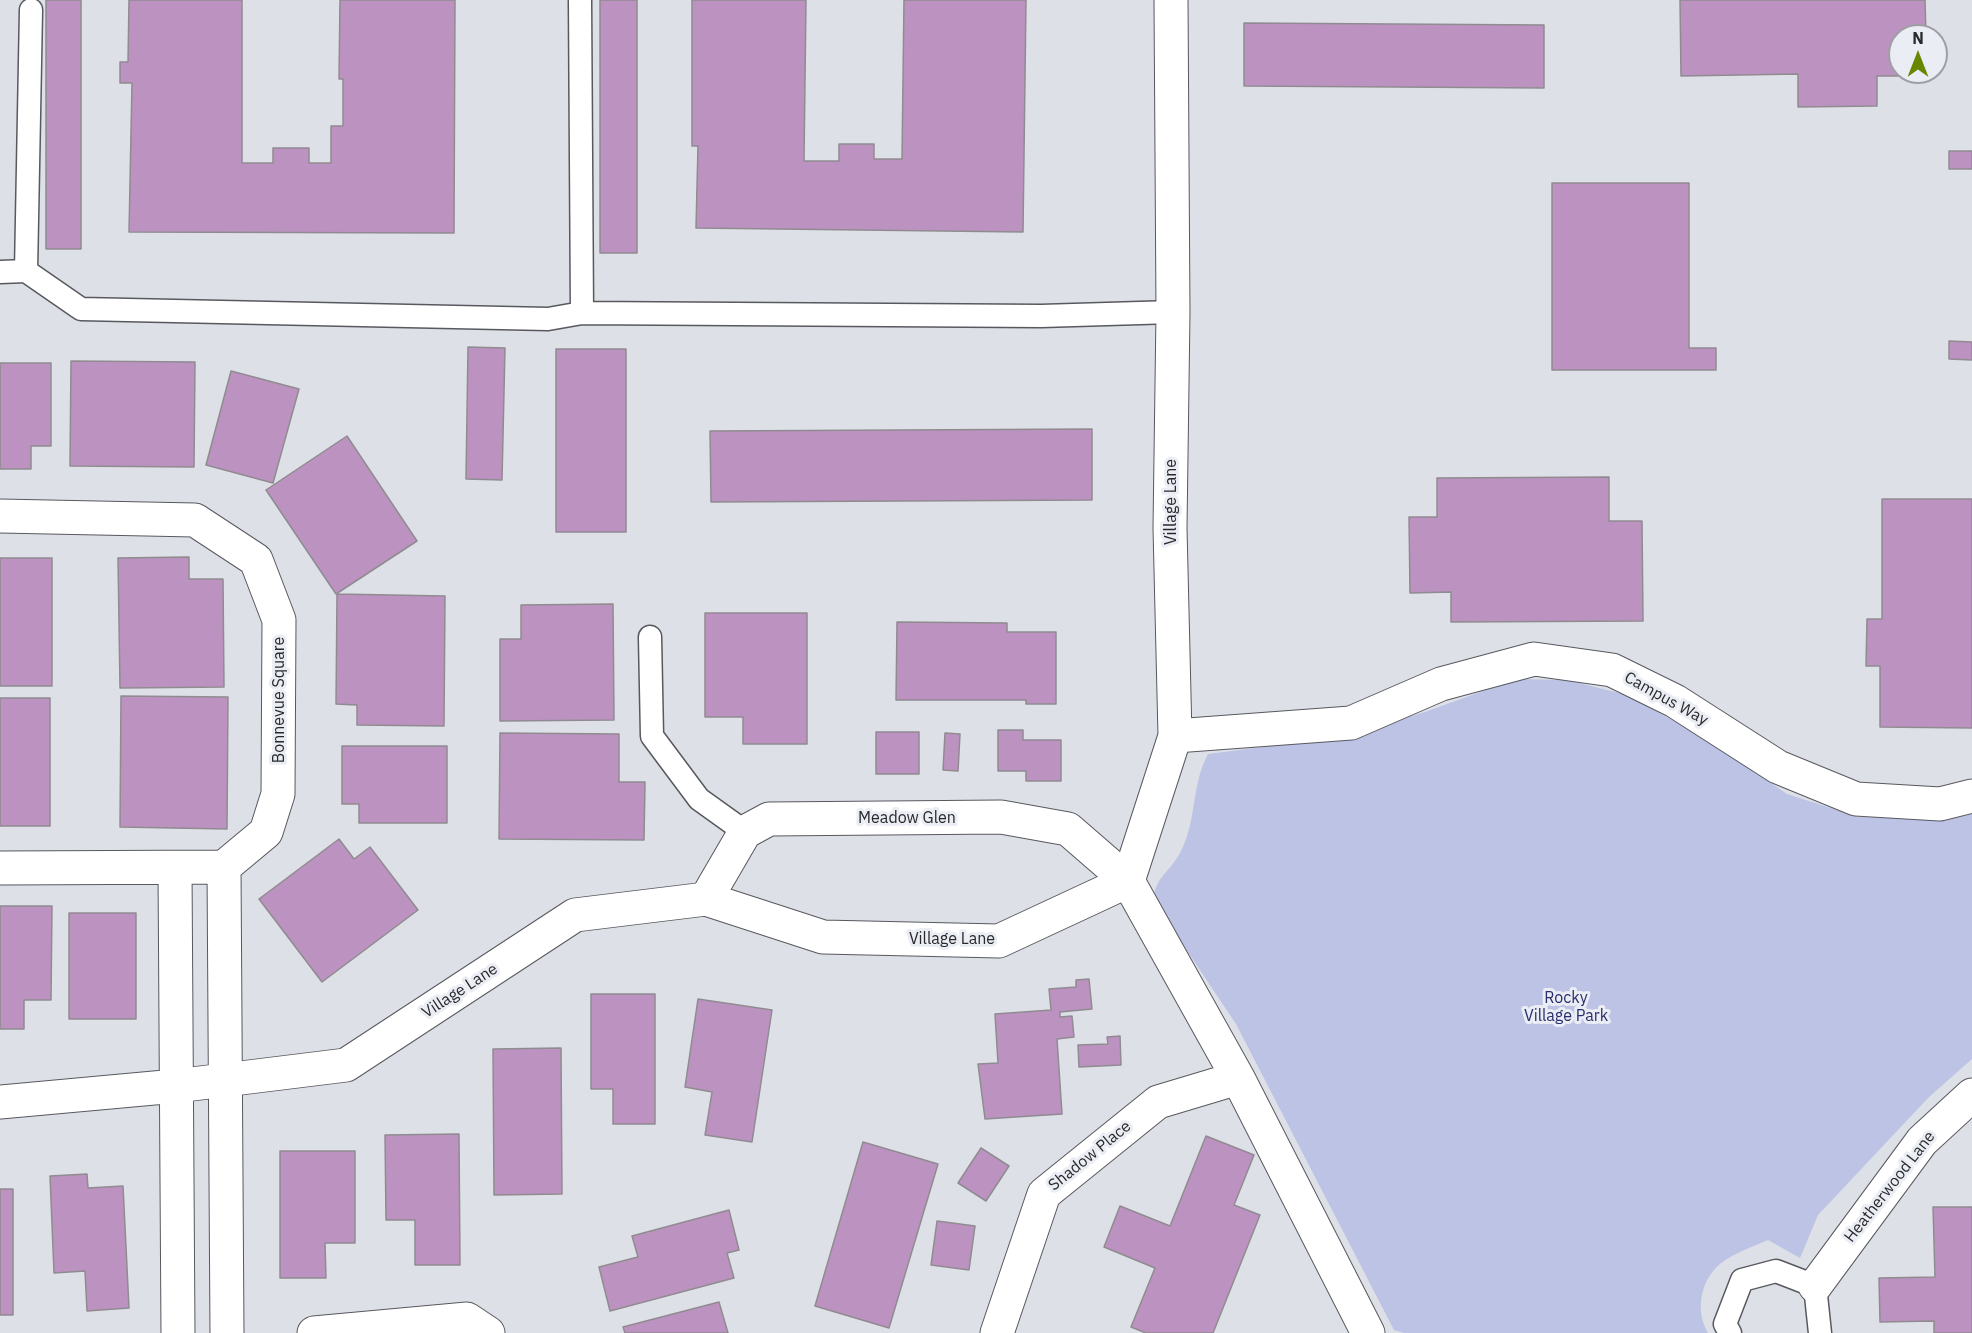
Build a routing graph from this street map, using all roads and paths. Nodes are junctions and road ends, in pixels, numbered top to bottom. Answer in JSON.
{"nodes":[{"id":1,"x":580,"y":0,"type":"edge"},
{"id":2,"x":1171,"y":0,"type":"edge"},
{"id":3,"x":31,"y":9,"type":"dead end"},
{"id":4,"x":27,"y":271,"type":"junction"},
{"id":5,"x":0,"y":272,"type":"edge"},
{"id":6,"x":1173,"y":312,"type":"junction"},
{"id":7,"x":582,"y":313,"type":"junction"},
{"id":8,"x":0,"y":516,"type":"edge"},
{"id":9,"x":650,"y":637,"type":"dead end"},
{"id":10,"x":1175,"y":736,"type":"junction"},
{"id":11,"x":1972,"y":796,"type":"edge"},
{"id":12,"x":746,"y":832,"type":"junction"},
{"id":13,"x":224,"y":867,"type":"junction"},
{"id":14,"x":0,"y":868,"type":"edge"},
{"id":15,"x":175,"y":869,"type":"junction"},
{"id":16,"x":1128,"y":881,"type":"junction"},
{"id":17,"x":706,"y":899,"type":"junction"},
{"id":18,"x":1238,"y":1078,"type":"junction"},
{"id":19,"x":225,"y":1080,"type":"junction"},
{"id":20,"x":176,"y":1086,"type":"junction"},
{"id":21,"x":1972,"y":1095,"type":"edge"},
{"id":22,"x":0,"y":1102,"type":"edge"},
{"id":23,"x":1815,"y":1286,"type":"junction"},
{"id":24,"x":178,"y":1333,"type":"edge"},
{"id":25,"x":227,"y":1333,"type":"edge"},
{"id":26,"x":314,"y":1333,"type":"edge"},
{"id":27,"x":488,"y":1333,"type":"edge"},
{"id":28,"x":997,"y":1333,"type":"edge"},
{"id":29,"x":1368,"y":1333,"type":"edge"},
{"id":30,"x":1730,"y":1333,"type":"edge"},
{"id":31,"x":1820,"y":1333,"type":"edge"}],
"edges":[{"from":1,"to":7,"type":"lane"},
{"from":2,"to":6,"type":"street","name":"Village Lane"},
{"from":3,"to":4,"type":"lane"},
{"from":4,"to":5,"type":"lane"},
{"from":4,"to":7,"type":"lane"},
{"from":6,"to":7,"type":"lane"},
{"from":6,"to":10,"type":"street","name":"Village Lane"},
{"from":8,"to":13,"type":"street","name":"Bonnevue Square"},
{"from":9,"to":12,"type":"lane"},
{"from":10,"to":11,"type":"street","name":"Campus Way"},
{"from":10,"to":16,"type":"street","name":"Village Lane"},
{"from":12,"to":16,"type":"street","name":"Meadow Glen"},
{"from":12,"to":17,"type":"street"},
{"from":13,"to":15,"type":"street"},
{"from":13,"to":19,"type":"street"},
{"from":14,"to":15,"type":"street"},
{"from":15,"to":20,"type":"street"},
{"from":16,"to":17,"type":"street","name":"Village Lane"},
{"from":16,"to":18,"type":"street"},
{"from":17,"to":19,"type":"street","name":"Village Lane"},
{"from":18,"to":28,"type":"street","name":"Shadow Place"},
{"from":18,"to":29,"type":"street"},
{"from":19,"to":20,"type":"street","name":"Village Lane"},
{"from":19,"to":25,"type":"street"},
{"from":20,"to":22,"type":"street","name":"Village Lane"},
{"from":20,"to":24,"type":"street"},
{"from":21,"to":23,"type":"street","name":"Heatherwood Lane"},
{"from":23,"to":30,"type":"lane"},
{"from":23,"to":31,"type":"lane"},
{"from":26,"to":27,"type":"street"}]}
